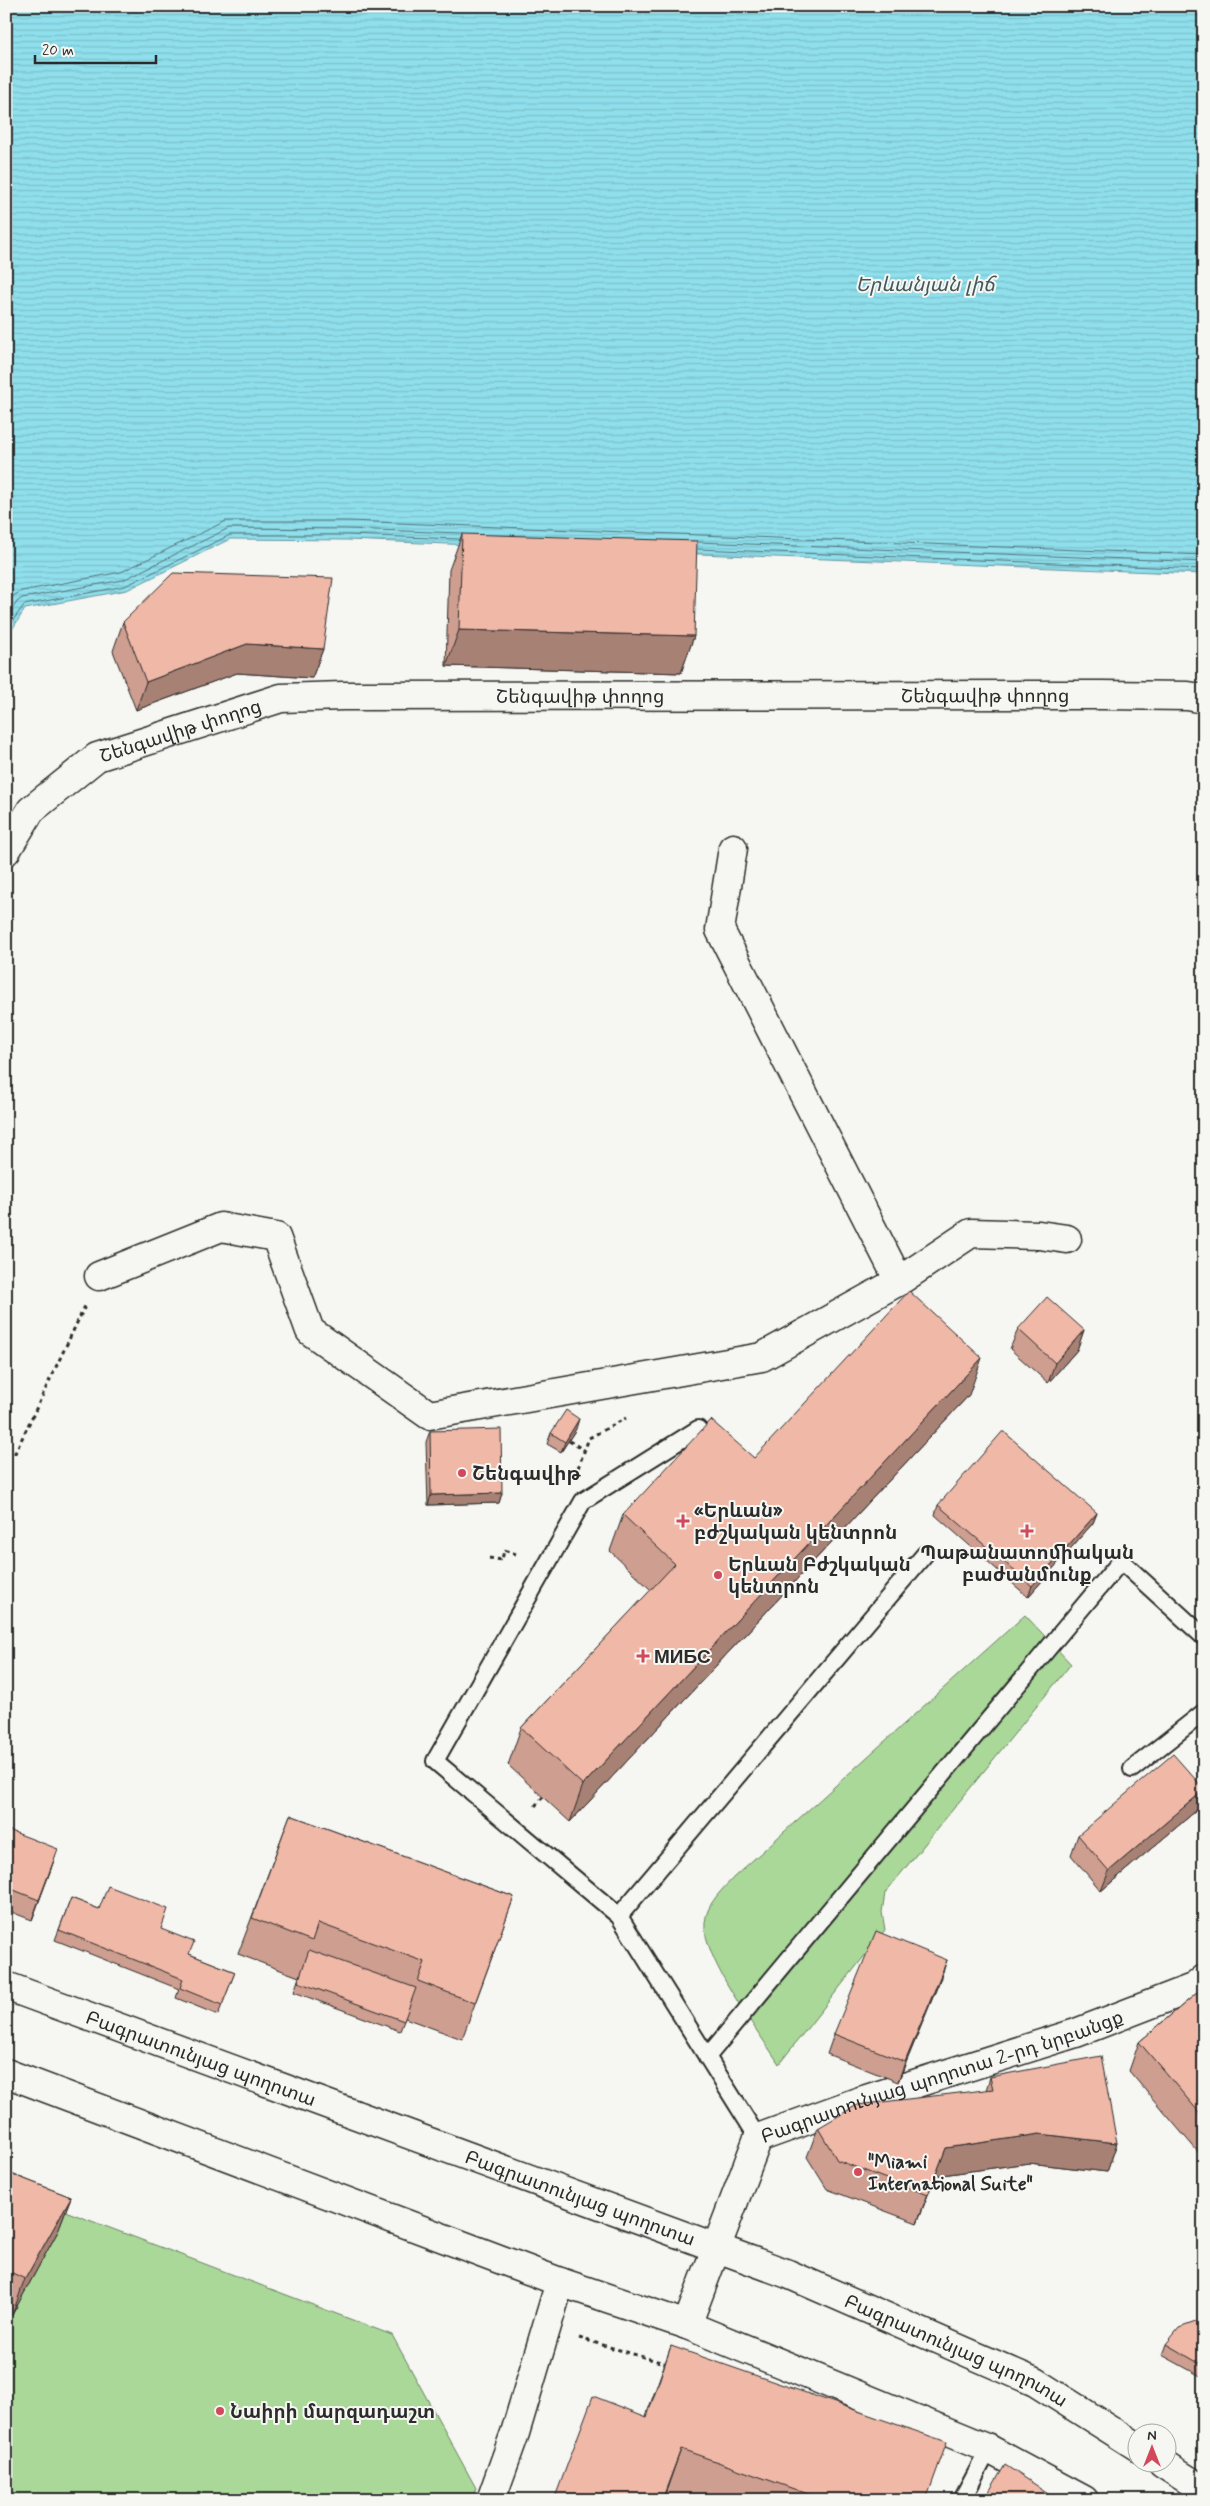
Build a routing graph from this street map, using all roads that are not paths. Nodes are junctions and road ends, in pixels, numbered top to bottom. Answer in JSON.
{"nodes":[{"id":1,"x":1204,"y":699,"type":"edge"},
{"id":2,"x":733,"y":848,"type":"dead end"},
{"id":3,"x":6,"y":851,"type":"edge"},
{"id":4,"x":1068,"y":1239,"type":"dead end"},
{"id":5,"x":99,"y":1276,"type":"road end"},
{"id":6,"x":899,"y":1282,"type":"junction"},
{"id":7,"x":698,"y":1429,"type":"dead end"},
{"id":8,"x":925,"y":1554,"type":"dead end"},
{"id":9,"x":1204,"y":1637,"type":"edge"},
{"id":10,"x":1204,"y":1712,"type":"edge"},
{"id":11,"x":1132,"y":1769,"type":"dead end"},
{"id":12,"x":619,"y":1916,"type":"junction"},
{"id":13,"x":1204,"y":1979,"type":"edge"},
{"id":14,"x":6,"y":1986,"type":"edge"},
{"id":15,"x":707,"y":2057,"type":"junction"},
{"id":16,"x":6,"y":2073,"type":"edge"},
{"id":17,"x":758,"y":2138,"type":"junction"},
{"id":18,"x":715,"y":2247,"type":"junction"},
{"id":19,"x":560,"y":2282,"type":"junction"},
{"id":20,"x":687,"y":2325,"type":"junction"},
{"id":21,"x":1128,"y":2442,"type":"edge"},
{"id":22,"x":989,"y":2448,"type":"junction"},
{"id":23,"x":1178,"y":2473,"type":"edge"},
{"id":24,"x":1203,"y":2488,"type":"edge"},
{"id":25,"x":491,"y":2500,"type":"edge"},
{"id":26,"x":962,"y":2500,"type":"edge"},
{"id":27,"x":1084,"y":2500,"type":"edge"}],
"edges":[{"from":1,"to":3,"type":"street","name":"Շենգավիթ փողոց"},
{"from":2,"to":6,"type":"street"},
{"from":4,"to":6,"type":"street"},
{"from":5,"to":6,"type":"street"},
{"from":7,"to":12,"type":"lane"},
{"from":8,"to":12,"type":"lane"},
{"from":9,"to":15,"type":"lane"},
{"from":10,"to":11,"type":"lane"},
{"from":12,"to":15,"type":"lane"},
{"from":13,"to":17,"type":"street","name":"Բագրատունյաց պողոտա 2-րդ նրբանցք"},
{"from":14,"to":18,"type":"street","name":"Բագրատունյաց պողոտա"},
{"from":15,"to":17,"type":"lane"},
{"from":16,"to":19,"type":"street"},
{"from":17,"to":18,"type":"street","name":"Բագրատունյաց պողոտա 2-րդ նրբանցք"},
{"from":18,"to":20,"type":"street","name":"Բագրատունյաց պողոտա 2-րդ նրբանցք"},
{"from":18,"to":21,"type":"street","name":"Բագրատունյաց պողոտա"},
{"from":19,"to":20,"type":"street"},
{"from":19,"to":25,"type":"street"},
{"from":20,"to":22,"type":"street"},
{"from":22,"to":26,"type":"lane"},
{"from":22,"to":27,"type":"street"},
{"from":23,"to":24,"type":"street"}]}
